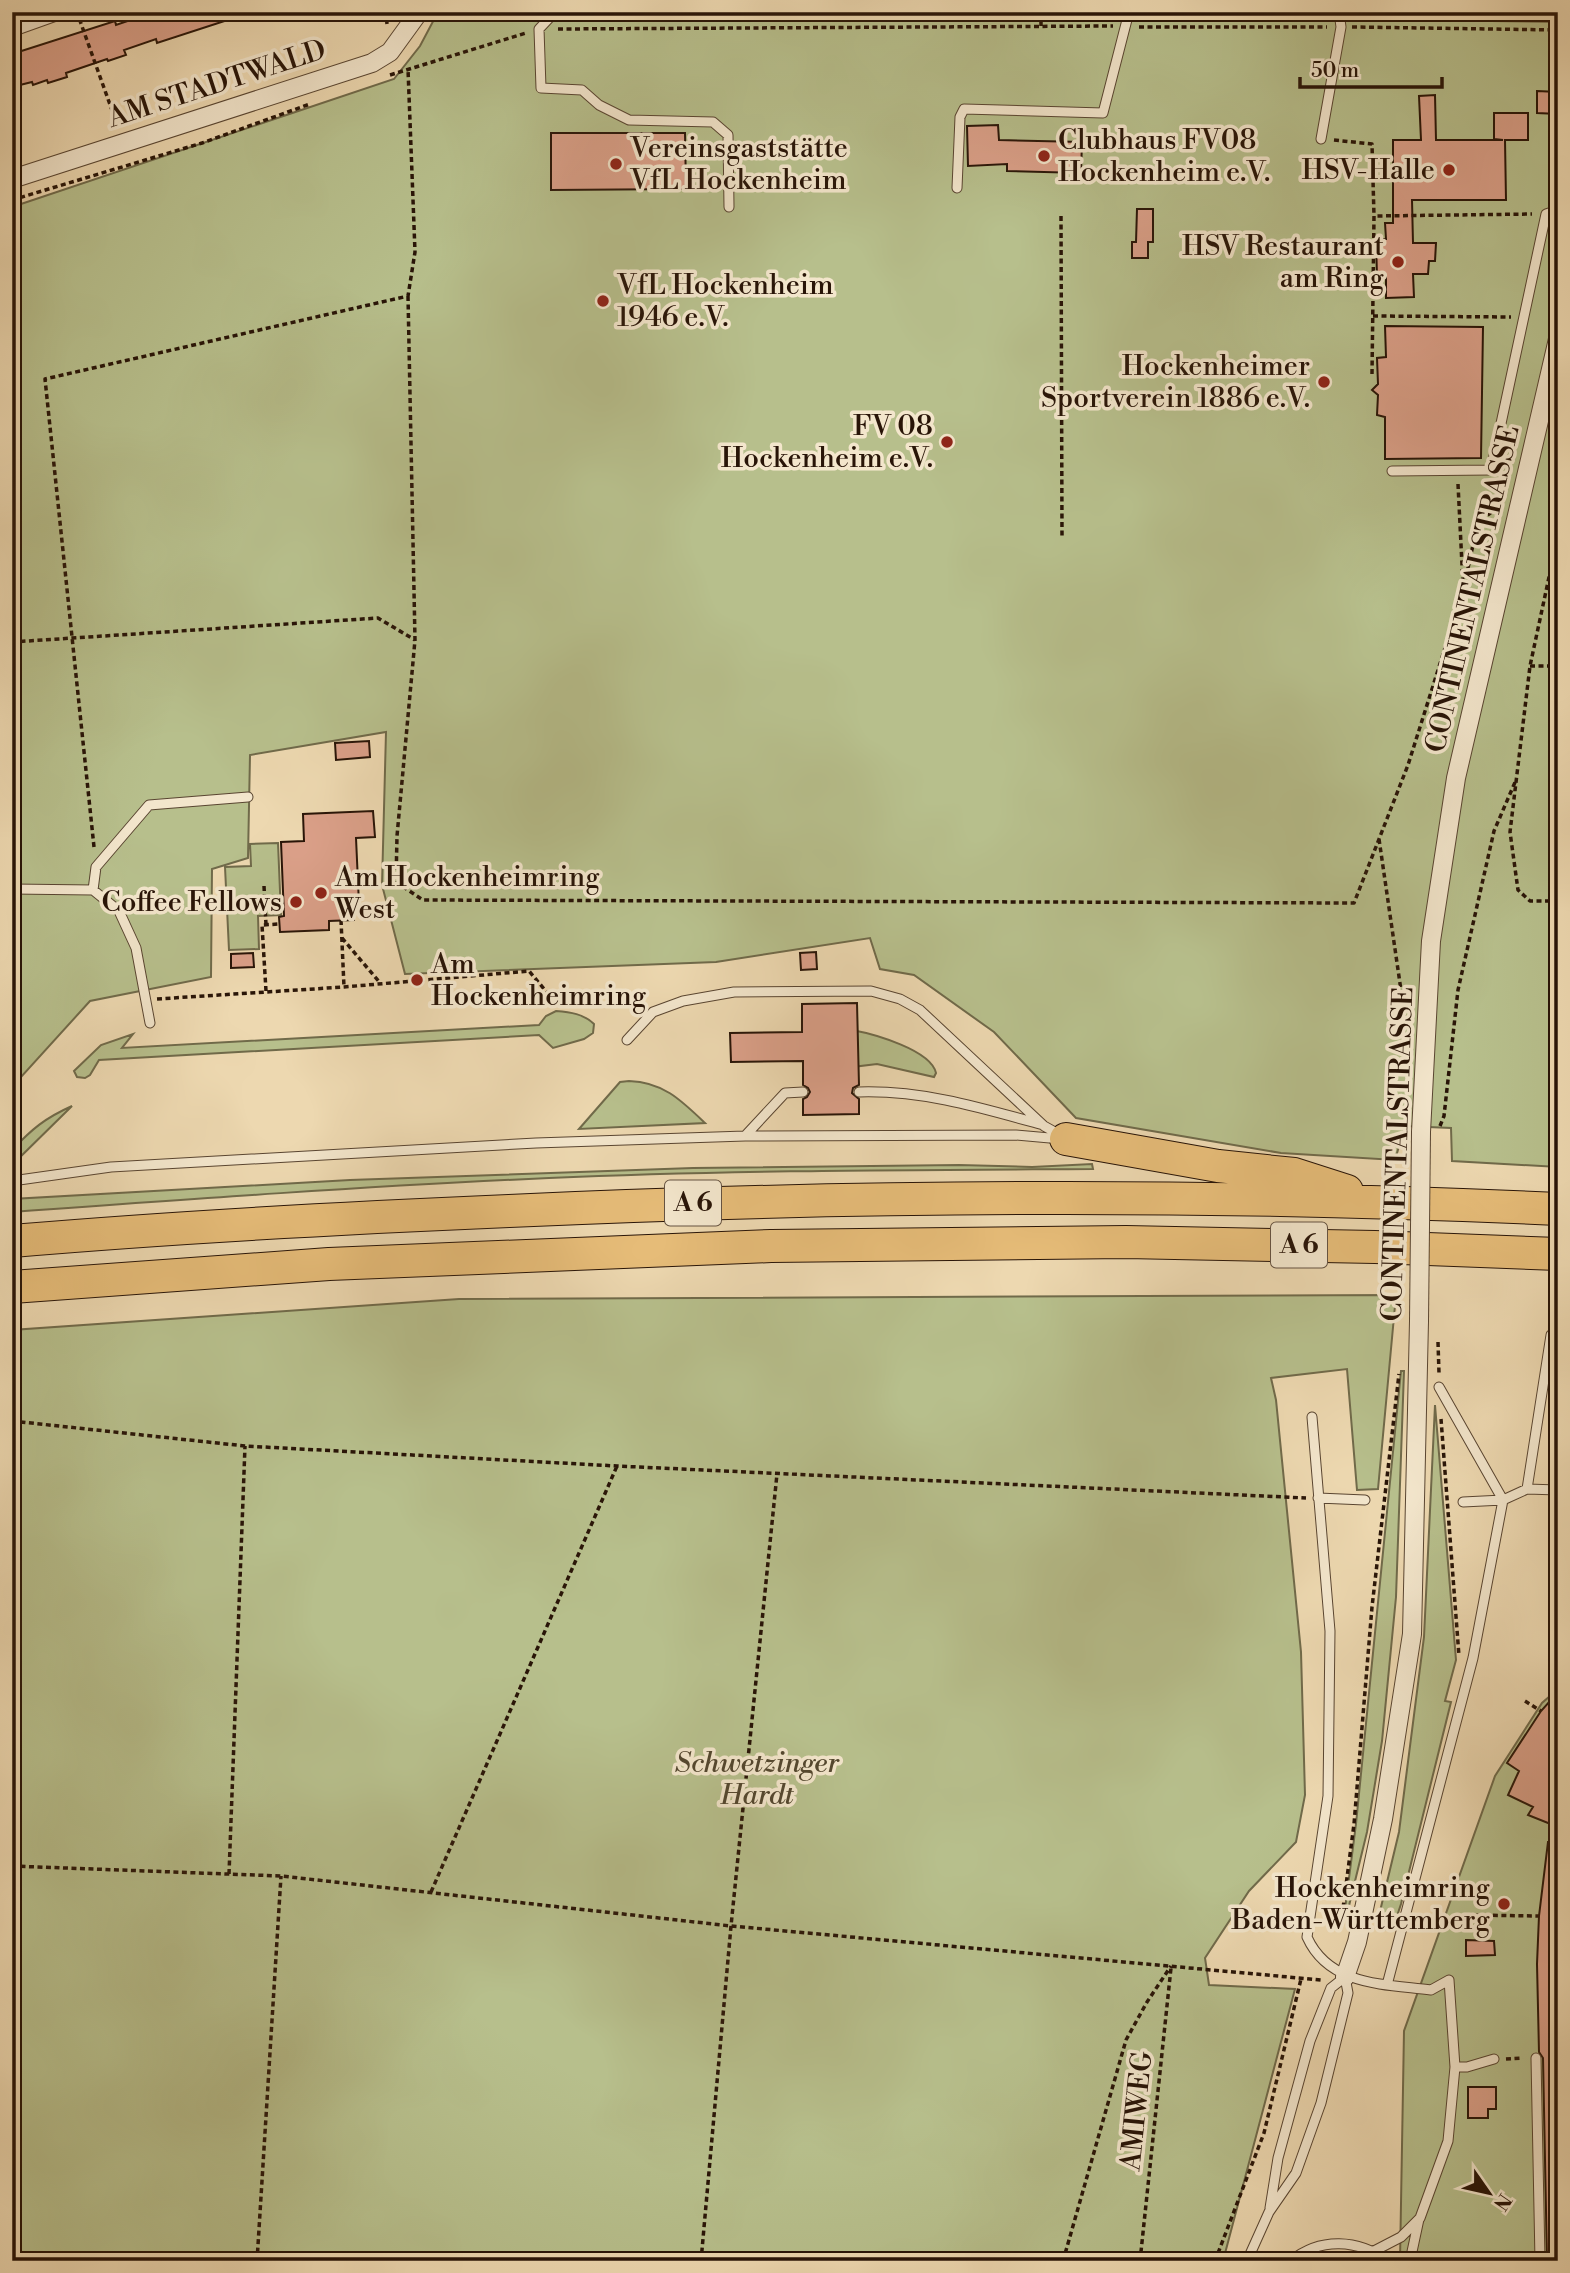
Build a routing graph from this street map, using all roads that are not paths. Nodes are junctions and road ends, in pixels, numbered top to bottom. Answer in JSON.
{"nodes":[{"id":1,"x":54,"y":12,"type":"edge"},
{"id":2,"x":419,"y":12,"type":"edge"},
{"id":3,"x":555,"y":12,"type":"edge"},
{"id":4,"x":1129,"y":12,"type":"edge"},
{"id":5,"x":1339,"y":12,"type":"edge"},
{"id":6,"x":12,"y":27,"type":"edge"},
{"id":7,"x":1321,"y":139,"type":"road end"},
{"id":8,"x":12,"y":179,"type":"edge"},
{"id":9,"x":957,"y":188,"type":"dead end"},
{"id":10,"x":729,"y":207,"type":"dead end"},
{"id":11,"x":1558,"y":210,"type":"edge"},
{"id":12,"x":1558,"y":339,"type":"edge"},
{"id":13,"x":1392,"y":471,"type":"dead end"},
{"id":14,"x":248,"y":797,"type":"dead end"},
{"id":15,"x":12,"y":889,"type":"edge"},
{"id":16,"x":93,"y":890,"type":"junction"},
{"id":17,"x":150,"y":1023,"type":"dead end"},
{"id":18,"x":627,"y":1040,"type":"dead end"},
{"id":19,"x":859,"y":1091,"type":"dead end"},
{"id":20,"x":803,"y":1092,"type":"dead end"},
{"id":21,"x":1055,"y":1132,"type":"junction"},
{"id":22,"x":746,"y":1136,"type":"junction"},
{"id":23,"x":12,"y":1181,"type":"edge"},
{"id":24,"x":1375,"y":1200,"type":"junction"},
{"id":25,"x":1558,"y":1209,"type":"edge"},
{"id":26,"x":12,"y":1241,"type":"edge"},
{"id":27,"x":1558,"y":1254,"type":"edge"},
{"id":28,"x":12,"y":1287,"type":"edge"},
{"id":29,"x":1558,"y":1335,"type":"edge"},
{"id":30,"x":1438,"y":1387,"type":"road end"},
{"id":31,"x":1312,"y":1418,"type":"dead end"},
{"id":32,"x":1527,"y":1489,"type":"junction"},
{"id":33,"x":1558,"y":1490,"type":"edge"},
{"id":34,"x":1318,"y":1499,"type":"junction"},
{"id":35,"x":1365,"y":1500,"type":"dead end"},
{"id":36,"x":1503,"y":1500,"type":"junction"},
{"id":37,"x":1463,"y":1502,"type":"dead end"},
{"id":38,"x":1345,"y":1977,"type":"junction"},
{"id":39,"x":1387,"y":1985,"type":"junction"},
{"id":40,"x":1536,"y":2058,"type":"road end"},
{"id":41,"x":1494,"y":2059,"type":"road end"},
{"id":42,"x":1455,"y":2067,"type":"junction"},
{"id":43,"x":1269,"y":2212,"type":"junction"},
{"id":44,"x":1420,"y":2218,"type":"junction"},
{"id":45,"x":1374,"y":2251,"type":"junction"},
{"id":46,"x":1247,"y":2261,"type":"edge"},
{"id":47,"x":1291,"y":2261,"type":"edge"},
{"id":48,"x":1388,"y":2261,"type":"edge"},
{"id":49,"x":1410,"y":2261,"type":"edge"},
{"id":50,"x":1540,"y":2261,"type":"edge"}],
"edges":[{"from":1,"to":6,"type":"street"},
{"from":2,"to":8,"type":"street","name":"AM STADTWALD"},
{"from":3,"to":10,"type":"lane"},
{"from":4,"to":9,"type":"lane"},
{"from":5,"to":7,"type":"lane"},
{"from":11,"to":13,"type":"lane"},
{"from":12,"to":38,"type":"street","name":"CONTINENTALSTRASSE","bridge":true},
{"from":14,"to":16,"type":"lane"},
{"from":15,"to":16,"type":"lane"},
{"from":16,"to":17,"type":"lane"},
{"from":18,"to":21,"type":"lane"},
{"from":19,"to":21,"type":"lane"},
{"from":20,"to":22,"type":"lane"},
{"from":21,"to":22,"type":"lane"},
{"from":21,"to":24,"type":"highway"},
{"from":22,"to":23,"type":"lane"},
{"from":24,"to":25,"type":"highway","number":"A 6"},
{"from":24,"to":26,"type":"highway","number":"A 6"},
{"from":27,"to":28,"type":"highway","number":"A 6"},
{"from":29,"to":32,"type":"lane"},
{"from":30,"to":36,"type":"lane"},
{"from":31,"to":34,"type":"lane"},
{"from":32,"to":33,"type":"lane"},
{"from":32,"to":36,"type":"lane"},
{"from":34,"to":35,"type":"lane"},
{"from":34,"to":38,"type":"lane"},
{"from":36,"to":37,"type":"lane"},
{"from":36,"to":39,"type":"lane"},
{"from":38,"to":39,"type":"lane"},
{"from":38,"to":43,"type":"lane"},
{"from":38,"to":43,"type":"lane"},
{"from":39,"to":42,"type":"lane"},
{"from":40,"to":50,"type":"lane"},
{"from":41,"to":42,"type":"lane"},
{"from":42,"to":44,"type":"lane"},
{"from":43,"to":46,"type":"lane"},
{"from":44,"to":45,"type":"lane"},
{"from":44,"to":49,"type":"lane"},
{"from":45,"to":47,"type":"lane"},
{"from":45,"to":48,"type":"lane"}]}
